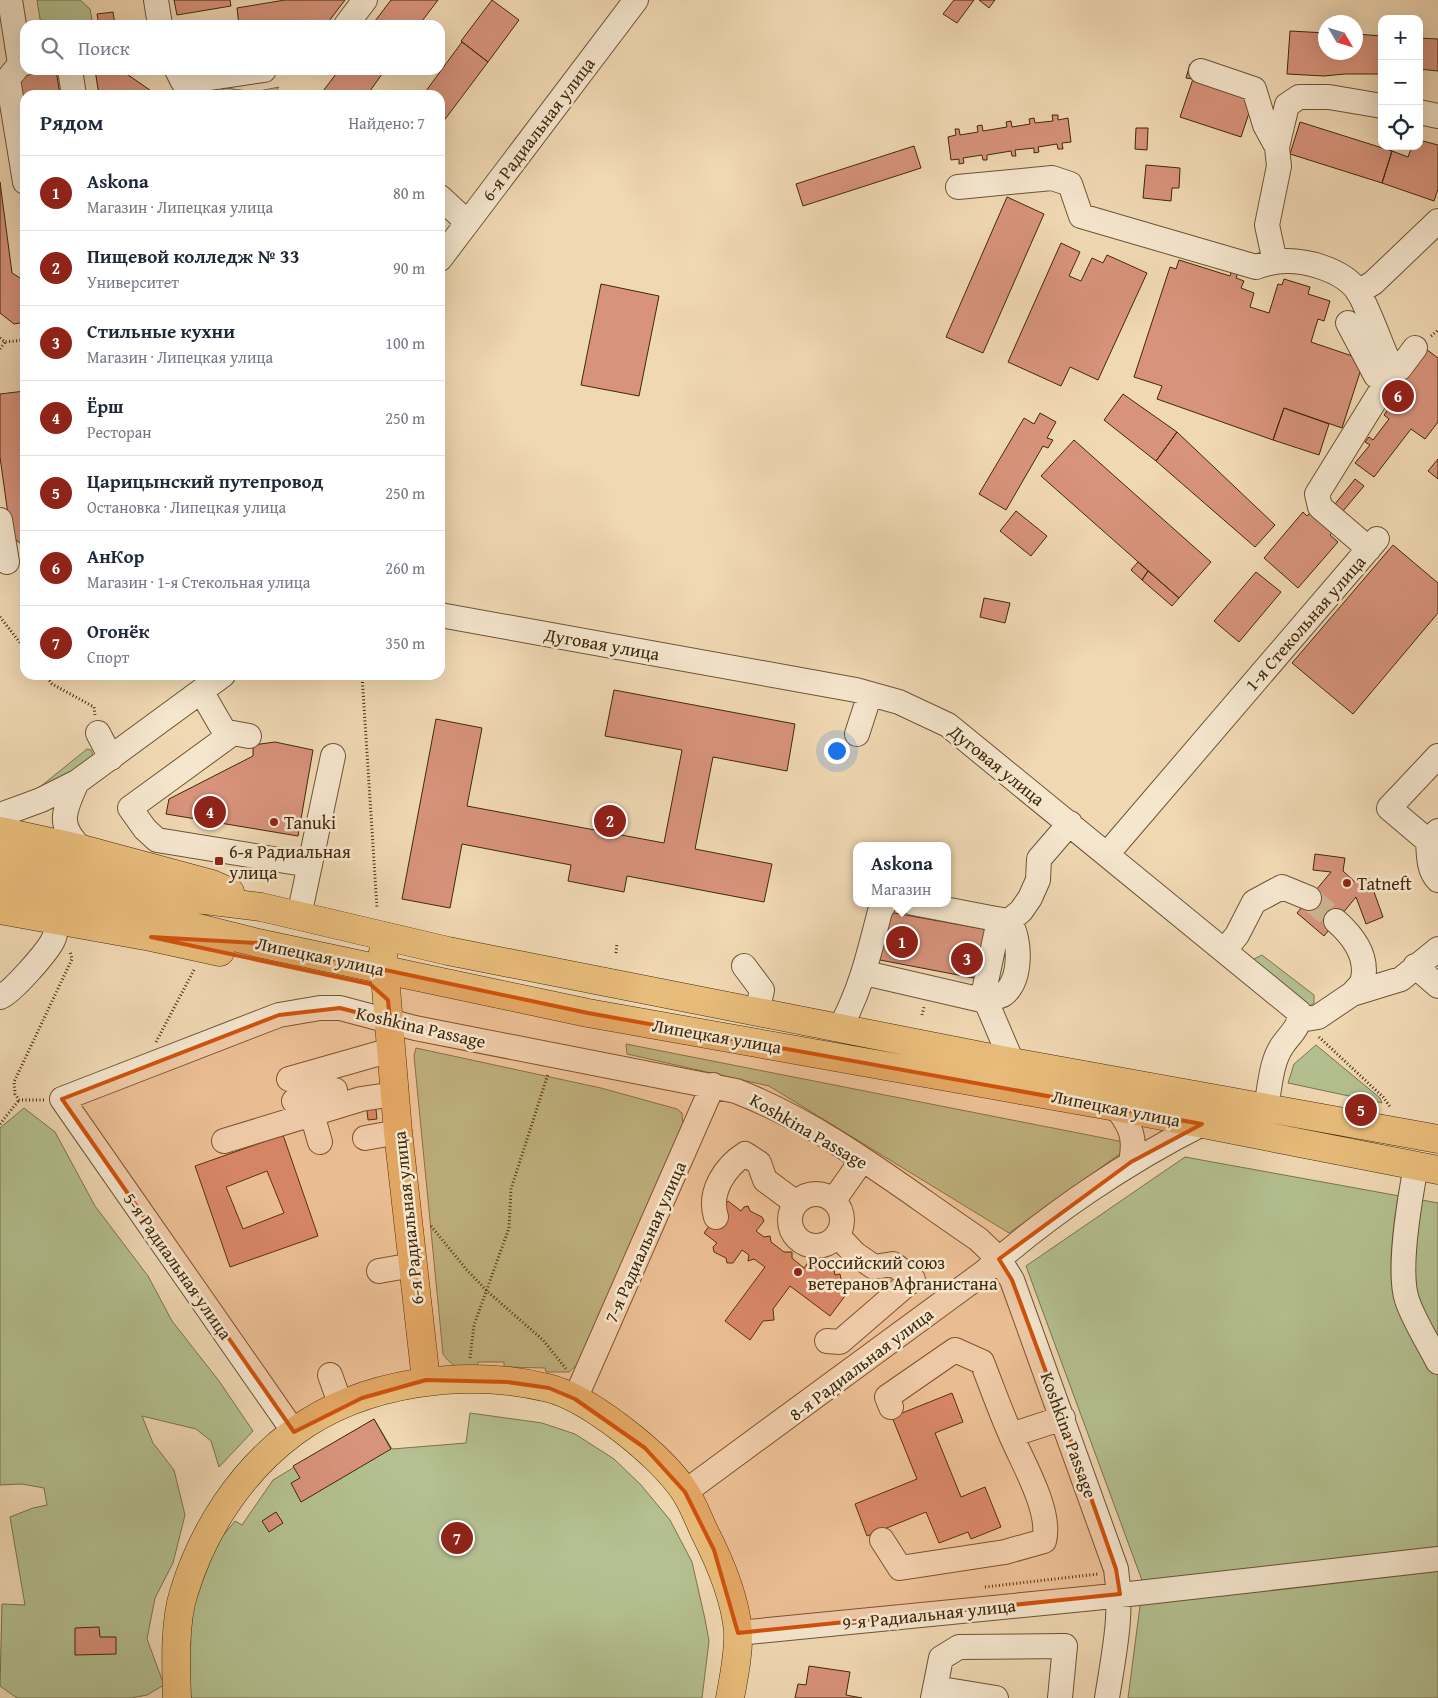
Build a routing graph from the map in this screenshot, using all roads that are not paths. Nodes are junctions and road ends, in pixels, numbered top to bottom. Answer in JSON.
{"nodes":[{"id":1,"x":10,"y":0,"type":"edge"},
{"id":2,"x":156,"y":0,"type":"edge"},
{"id":3,"x":365,"y":0,"type":"edge"},
{"id":4,"x":636,"y":0,"type":"edge"},
{"id":5,"x":159,"y":20,"type":"edge"},
{"id":6,"x":350,"y":20,"type":"edge"},
{"id":7,"x":20,"y":53,"type":"edge"},
{"id":8,"x":20,"y":66,"type":"edge"},
{"id":9,"x":1201,"y":72,"type":"dead end"},
{"id":10,"x":71,"y":75,"type":"edge"},
{"id":11,"x":230,"y":75,"type":"edge"},
{"id":12,"x":182,"y":82,"type":"edge"},
{"id":13,"x":73,"y":90,"type":"edge"},
{"id":14,"x":1378,"y":105,"type":"edge"},
{"id":15,"x":1423,"y":113,"type":"edge"},
{"id":16,"x":1438,"y":116,"type":"edge"},
{"id":17,"x":1277,"y":147,"type":"junction"},
{"id":18,"x":20,"y":152,"type":"edge"},
{"id":19,"x":958,"y":187,"type":"dead end"},
{"id":20,"x":445,"y":202,"type":"edge"},
{"id":21,"x":1438,"y":221,"type":"edge"},
{"id":22,"x":467,"y":222,"type":"junction"},
{"id":23,"x":445,"y":251,"type":"edge"},
{"id":24,"x":1275,"y":262,"type":"junction"},
{"id":25,"x":1358,"y":292,"type":"junction"},
{"id":26,"x":1348,"y":323,"type":"dead end"},
{"id":27,"x":1416,"y":348,"type":"dead end"},
{"id":28,"x":1388,"y":375,"type":"junction"},
{"id":29,"x":0,"y":520,"type":"edge"},
{"id":30,"x":7,"y":562,"type":"dead end"},
{"id":31,"x":445,"y":616,"type":"edge"},
{"id":32,"x":216,"y":680,"type":"edge"},
{"id":33,"x":201,"y":691,"type":"junction"},
{"id":34,"x":870,"y":694,"type":"junction"},
{"id":35,"x":98,"y":733,"type":"road end"},
{"id":36,"x":857,"y":734,"type":"dead end"},
{"id":37,"x":333,"y":756,"type":"dead end"},
{"id":38,"x":1438,"y":756,"type":"edge"},
{"id":39,"x":111,"y":758,"type":"junction"},
{"id":40,"x":77,"y":782,"type":"junction"},
{"id":41,"x":0,"y":815,"type":"edge"},
{"id":42,"x":1070,"y":823,"type":"junction"},
{"id":43,"x":0,"y":831,"type":"edge"},
{"id":44,"x":1433,"y":836,"type":"edge"},
{"id":45,"x":82,"y":848,"type":"junction"},
{"id":46,"x":1108,"y":853,"type":"junction"},
{"id":47,"x":0,"y":859,"type":"edge"},
{"id":48,"x":310,"y":865,"type":"junction"},
{"id":49,"x":1438,"y":880,"type":"edge"},
{"id":50,"x":0,"y":883,"type":"edge"},
{"id":51,"x":1309,"y":898,"type":"tunnel mouth"},
{"id":52,"x":261,"y":907,"type":"junction"},
{"id":53,"x":882,"y":907,"type":"edge"},
{"id":54,"x":932,"y":907,"type":"edge"},
{"id":55,"x":0,"y":910,"type":"edge"},
{"id":56,"x":300,"y":916,"type":"junction"},
{"id":57,"x":999,"y":921,"type":"junction"},
{"id":58,"x":1336,"y":921,"type":"tunnel mouth"},
{"id":59,"x":63,"y":932,"type":"junction"},
{"id":60,"x":380,"y":936,"type":"junction"},
{"id":61,"x":151,"y":937,"type":"junction"},
{"id":62,"x":258,"y":943,"type":"junction"},
{"id":63,"x":1438,"y":949,"type":"edge"},
{"id":64,"x":1225,"y":950,"type":"junction"},
{"id":65,"x":744,"y":966,"type":"dead end"},
{"id":66,"x":1415,"y":966,"type":"junction"},
{"id":67,"x":386,"y":970,"type":"junction"},
{"id":68,"x":865,"y":973,"type":"junction"},
{"id":69,"x":1438,"y":986,"type":"edge"},
{"id":70,"x":1352,"y":994,"type":"junction"},
{"id":71,"x":985,"y":996,"type":"junction"},
{"id":72,"x":0,"y":997,"type":"edge"},
{"id":73,"x":389,"y":1010,"type":"junction"},
{"id":74,"x":757,"y":1012,"type":"junction"},
{"id":75,"x":1300,"y":1020,"type":"junction"},
{"id":76,"x":840,"y":1028,"type":"junction"},
{"id":77,"x":1012,"y":1062,"type":"junction"},
{"id":78,"x":393,"y":1073,"type":"junction"},
{"id":79,"x":713,"y":1085,"type":"junction"},
{"id":80,"x":298,"y":1098,"type":"junction"},
{"id":81,"x":62,"y":1099,"type":"joint"},
{"id":82,"x":1116,"y":1107,"type":"junction"},
{"id":83,"x":1266,"y":1107,"type":"junction"},
{"id":84,"x":1202,"y":1124,"type":"junction"},
{"id":85,"x":398,"y":1132,"type":"junction"},
{"id":86,"x":365,"y":1138,"type":"dead end"},
{"id":87,"x":1438,"y":1139,"type":"edge"},
{"id":88,"x":224,"y":1140,"type":"dead end"},
{"id":89,"x":320,"y":1142,"type":"dead end"},
{"id":90,"x":862,"y":1160,"type":"junction"},
{"id":91,"x":1131,"y":1162,"type":"junction"},
{"id":92,"x":1427,"y":1168,"type":"edge"},
{"id":93,"x":834,"y":1200,"type":"junction"},
{"id":94,"x":796,"y":1203,"type":"junction"},
{"id":95,"x":716,"y":1217,"type":"dead end"},
{"id":96,"x":838,"y":1236,"type":"junction"},
{"id":97,"x":999,"y":1259,"type":"junction"},
{"id":98,"x":414,"y":1264,"type":"junction"},
{"id":99,"x":379,"y":1271,"type":"dead end"},
{"id":100,"x":827,"y":1341,"type":"dead end"},
{"id":101,"x":1438,"y":1362,"type":"edge"},
{"id":102,"x":330,"y":1375,"type":"dead end"},
{"id":103,"x":426,"y":1380,"type":"junction"},
{"id":104,"x":572,"y":1387,"type":"junction"},
{"id":105,"x":341,"y":1406,"type":"junction"},
{"id":106,"x":891,"y":1407,"type":"dead end"},
{"id":107,"x":1063,"y":1418,"type":"junction"},
{"id":108,"x":294,"y":1432,"type":"junction"},
{"id":109,"x":1011,"y":1435,"type":"junction"},
{"id":110,"x":686,"y":1492,"type":"junction"},
{"id":111,"x":882,"y":1540,"type":"dead end"},
{"id":112,"x":1438,"y":1559,"type":"edge"},
{"id":113,"x":1120,"y":1594,"type":"junction"},
{"id":114,"x":738,"y":1633,"type":"junction"},
{"id":115,"x":934,"y":1693,"type":"edge"},
{"id":116,"x":177,"y":1698,"type":"edge"},
{"id":117,"x":730,"y":1698,"type":"edge"},
{"id":118,"x":996,"y":1698,"type":"edge"},
{"id":119,"x":1060,"y":1698,"type":"edge"},
{"id":120,"x":1107,"y":1698,"type":"edge"}],
"edges":[{"from":1,"to":7,"type":"street"},
{"from":2,"to":5,"type":"street"},
{"from":3,"to":6,"type":"street"},
{"from":4,"to":22,"type":"street","name":"6-я Радиальная улица"},
{"from":8,"to":18,"type":"street"},
{"from":9,"to":17,"type":"street"},
{"from":10,"to":13,"type":"street"},
{"from":11,"to":12,"type":"street"},
{"from":14,"to":17,"type":"street"},
{"from":15,"to":16,"type":"street"},
{"from":17,"to":24,"type":"street"},
{"from":19,"to":24,"type":"street"},
{"from":20,"to":22,"type":"street"},
{"from":21,"to":25,"type":"street"},
{"from":22,"to":23,"type":"street","name":"6-я Радиальная улица"},
{"from":24,"to":25,"type":"street"},
{"from":25,"to":28,"type":"street"},
{"from":26,"to":28,"type":"street"},
{"from":27,"to":28,"type":"street"},
{"from":28,"to":46,"type":"street","name":"1-я Стекольная улица"},
{"from":29,"to":30,"type":"street"},
{"from":31,"to":34,"type":"street","name":"Дуговая улица"},
{"from":32,"to":33,"type":"street"},
{"from":33,"to":39,"type":"street"},
{"from":33,"to":48,"type":"street"},
{"from":34,"to":36,"type":"street"},
{"from":34,"to":42,"type":"street","name":"Дуговая улица"},
{"from":35,"to":39,"type":"street"},
{"from":37,"to":48,"type":"street"},
{"from":38,"to":44,"type":"street"},
{"from":39,"to":40,"type":"street"},
{"from":40,"to":41,"type":"street"},
{"from":40,"to":45,"type":"street"},
{"from":42,"to":46,"type":"street","name":"Дуговая улица"},
{"from":42,"to":57,"type":"street"},
{"from":43,"to":45,"type":"main road"},
{"from":44,"to":49,"type":"street"},
{"from":45,"to":52,"type":"main road"},
{"from":46,"to":64,"type":"street","name":"Дуговая улица"},
{"from":47,"to":52,"type":"main road","name":"Липецкая улица"},
{"from":48,"to":56,"type":"street"},
{"from":50,"to":62,"type":"main road","name":"Липецкая улица"},
{"from":51,"to":64,"type":"street"},
{"from":52,"to":56,"type":"main road","name":"Липецкая улица"},
{"from":53,"to":68,"type":"street"},
{"from":54,"to":57,"type":"street"},
{"from":55,"to":59,"type":"main road"},
{"from":56,"to":60,"type":"main road","name":"Липецкая улица"},
{"from":57,"to":71,"type":"street"},
{"from":58,"to":70,"type":"street"},
{"from":59,"to":61,"type":"main road"},
{"from":59,"to":72,"type":"street"},
{"from":60,"to":67,"type":"main road","name":"6-я Радиальная улица"},
{"from":60,"to":74,"type":"main road","name":"Липецкая улица"},
{"from":61,"to":62,"type":"main road"},
{"from":61,"to":73,"type":"main road"},
{"from":62,"to":67,"type":"main road","name":"Липецкая улица"},
{"from":63,"to":66,"type":"street"},
{"from":64,"to":75,"type":"street","name":"Дуговая улица"},
{"from":65,"to":74,"type":"street"},
{"from":66,"to":69,"type":"street"},
{"from":66,"to":70,"type":"street"},
{"from":67,"to":73,"type":"main road","name":"6-я Радиальная улица"},
{"from":67,"to":82,"type":"main road","name":"Липецкая улица"},
{"from":68,"to":71,"type":"street"},
{"from":68,"to":76,"type":"street"},
{"from":70,"to":75,"type":"street"},
{"from":71,"to":77,"type":"street"},
{"from":73,"to":78,"type":"main road","name":"6-я Радиальная улица"},
{"from":73,"to":79,"type":"street","name":"Koshkina Passage"},
{"from":73,"to":81,"type":"street","name":"Koshkina Passage"},
{"from":74,"to":76,"type":"main road","name":"Липецкая улица"},
{"from":75,"to":83,"type":"street"},
{"from":76,"to":77,"type":"main road","name":"Липецкая улица"},
{"from":77,"to":83,"type":"main road","name":"Липецкая улица"},
{"from":78,"to":80,"type":"street"},
{"from":78,"to":80,"type":"street"},
{"from":78,"to":85,"type":"main road","name":"6-я Радиальная улица"},
{"from":79,"to":90,"type":"street","name":"Koshkina Passage"},
{"from":79,"to":104,"type":"street","name":"7-я Радиальная улица"},
{"from":80,"to":88,"type":"street"},
{"from":80,"to":89,"type":"street"},
{"from":81,"to":108,"type":"street","name":"5-я Радиальная улица"},
{"from":82,"to":84,"type":"main road","name":"Липецкая улица"},
{"from":82,"to":91,"type":"street"},
{"from":83,"to":87,"type":"main road","name":"Липецкая улица"},
{"from":84,"to":91,"type":"street","name":"8-я Радиальная улица"},
{"from":84,"to":92,"type":"main road","name":"Липецкая улица"},
{"from":85,"to":86,"type":"street"},
{"from":85,"to":98,"type":"main road","name":"6-я Радиальная улица"},
{"from":90,"to":93,"type":"street"},
{"from":90,"to":97,"type":"street","name":"Koshkina Passage"},
{"from":91,"to":97,"type":"street","name":"8-я Радиальная улица"},
{"from":92,"to":101,"type":"street"},
{"from":93,"to":94,"type":"street"},
{"from":93,"to":96,"type":"street"},
{"from":94,"to":95,"type":"street"},
{"from":94,"to":96,"type":"street"},
{"from":96,"to":100,"type":"street"},
{"from":97,"to":107,"type":"street","name":"Koshkina Passage"},
{"from":97,"to":110,"type":"street","name":"8-я Радиальная улица"},
{"from":98,"to":99,"type":"street"},
{"from":98,"to":103,"type":"main road","name":"6-я Радиальная улица"},
{"from":102,"to":105,"type":"street"},
{"from":103,"to":104,"type":"main road"},
{"from":103,"to":105,"type":"main road"},
{"from":104,"to":110,"type":"main road"},
{"from":105,"to":108,"type":"main road"},
{"from":106,"to":109,"type":"street"},
{"from":107,"to":109,"type":"street"},
{"from":107,"to":113,"type":"street","name":"Koshkina Passage"},
{"from":108,"to":116,"type":"main road"},
{"from":109,"to":111,"type":"street"},
{"from":110,"to":114,"type":"main road"},
{"from":112,"to":113,"type":"street","name":"9-я Радиальная улица"},
{"from":113,"to":114,"type":"street","name":"9-я Радиальная улица"},
{"from":113,"to":120,"type":"street","name":"Koshkina Passage"},
{"from":114,"to":117,"type":"main road"},
{"from":115,"to":118,"type":"street"},
{"from":115,"to":119,"type":"street"}]}
